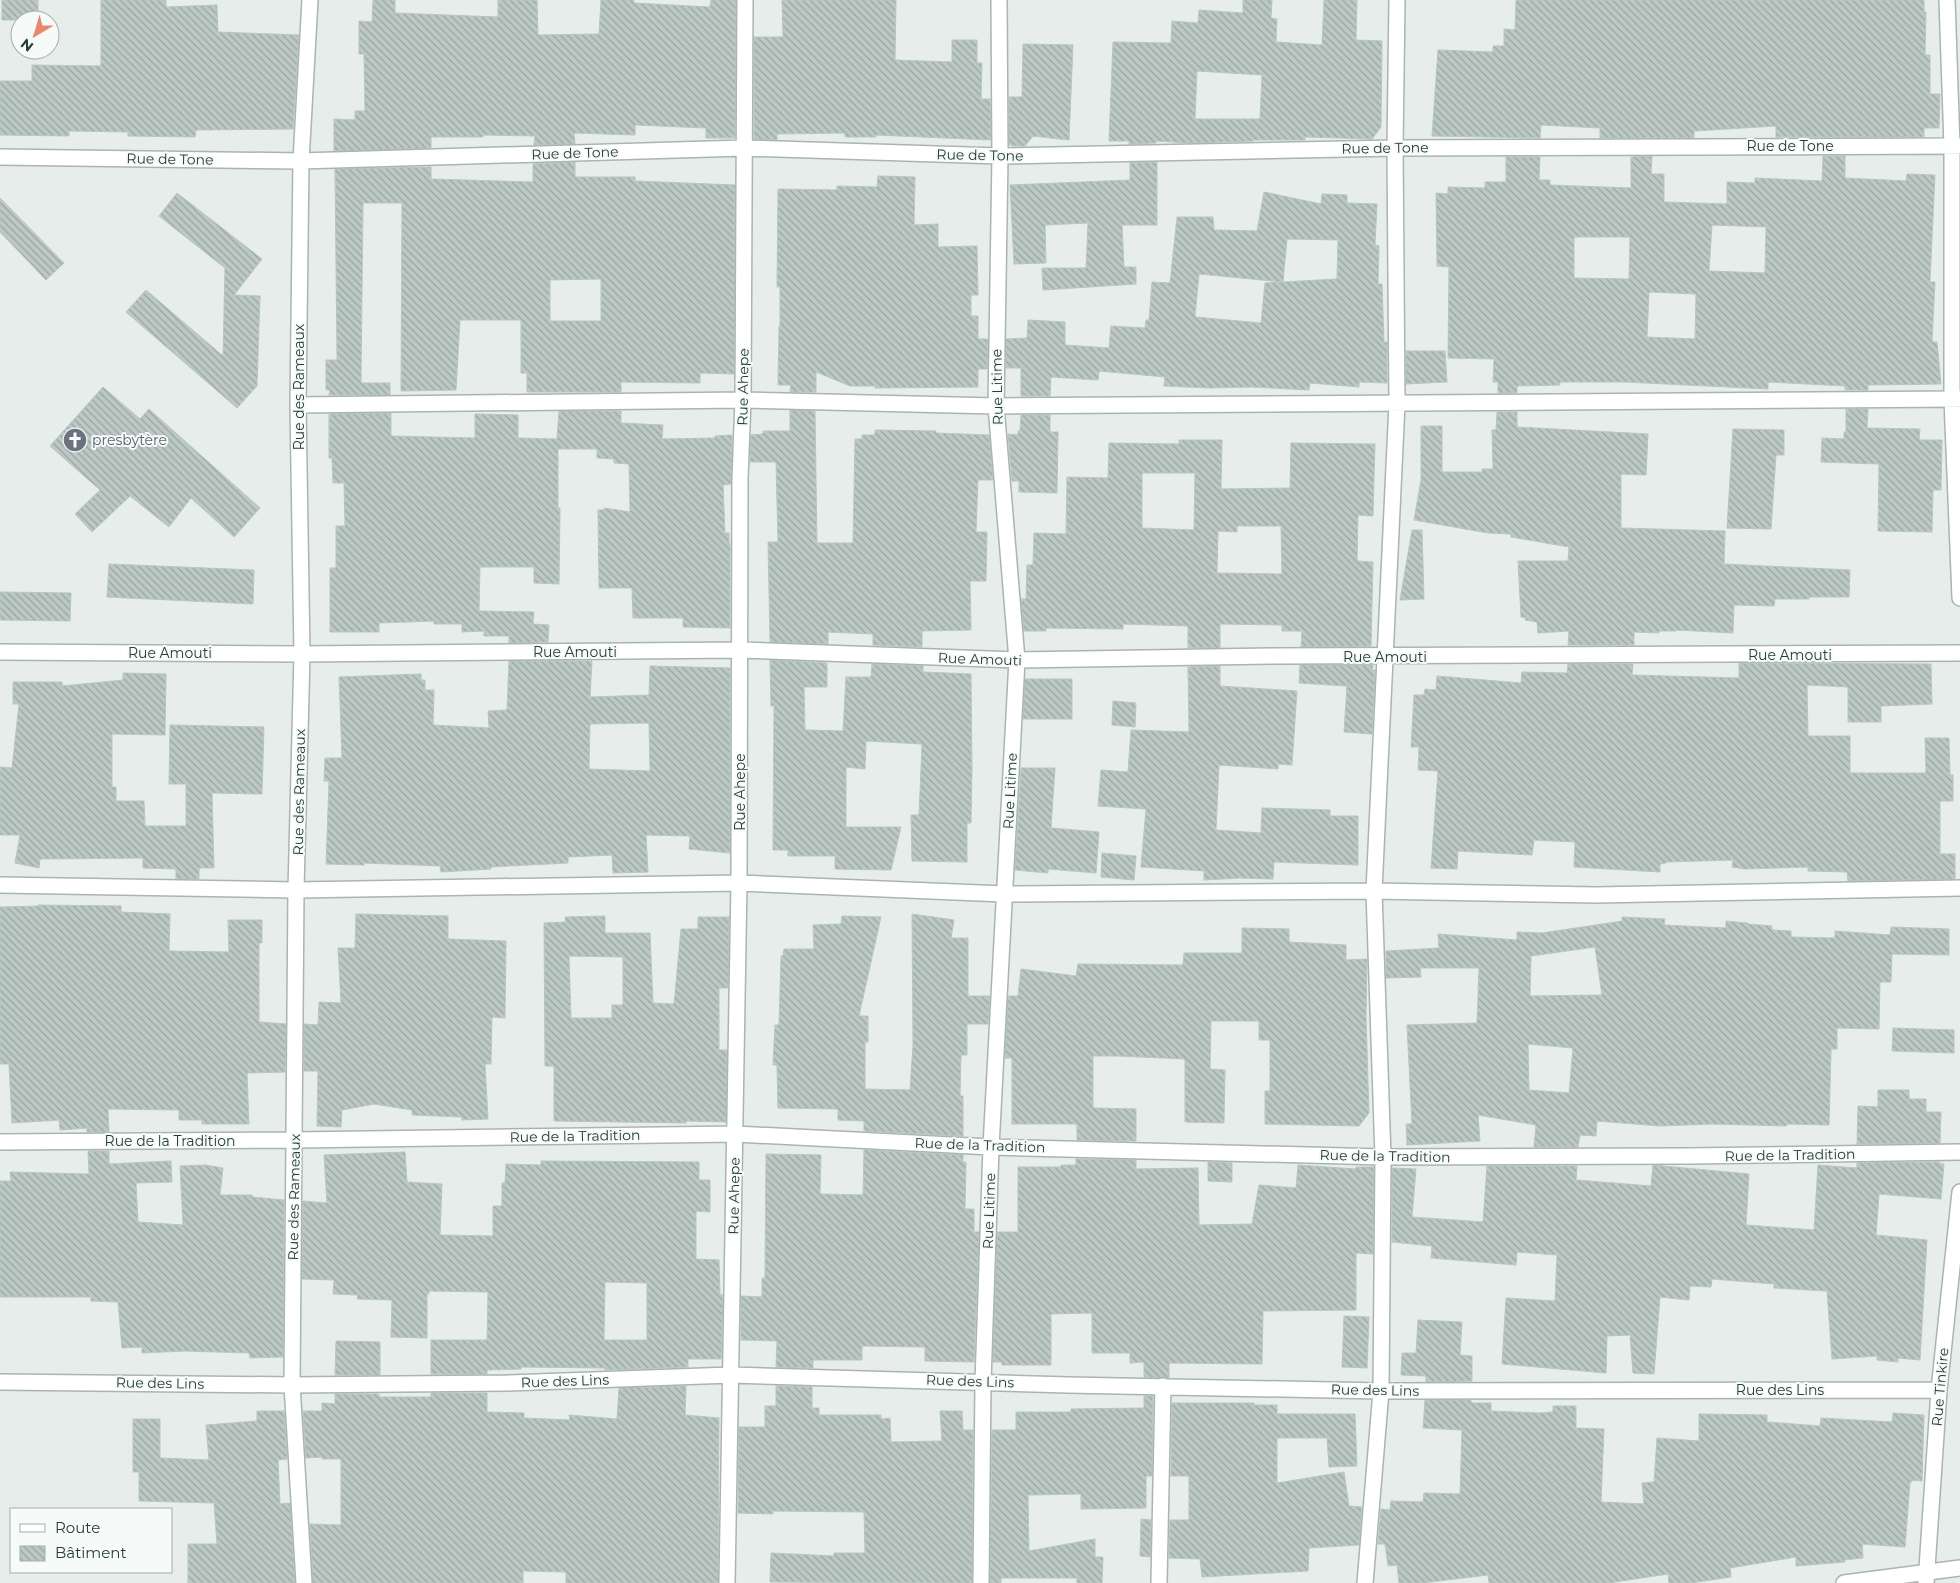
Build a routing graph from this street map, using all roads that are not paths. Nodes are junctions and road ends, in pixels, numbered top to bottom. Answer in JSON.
{"nodes":[{"id":1,"x":310,"y":0,"type":"edge"},
{"id":2,"x":744,"y":0,"type":"edge"},
{"id":3,"x":999,"y":0,"type":"edge"},
{"id":4,"x":1397,"y":0,"type":"edge"},
{"id":5,"x":1947,"y":0,"type":"edge"},
{"id":6,"x":1956,"y":146,"type":"edge"},
{"id":7,"x":744,"y":148,"type":"junction"},
{"id":8,"x":1394,"y":148,"type":"junction"},
{"id":9,"x":1000,"y":156,"type":"junction"},
{"id":10,"x":0,"y":157,"type":"edge"},
{"id":11,"x":301,"y":161,"type":"junction"},
{"id":12,"x":1956,"y":399,"type":"edge"},
{"id":13,"x":743,"y":400,"type":"junction"},
{"id":14,"x":1397,"y":404,"type":"junction"},
{"id":15,"x":298,"y":405,"type":"junction"},
{"id":16,"x":996,"y":406,"type":"junction"},
{"id":17,"x":1960,"y":598,"type":"edge"},
{"id":18,"x":740,"y":650,"type":"junction"},
{"id":19,"x":0,"y":652,"type":"edge"},
{"id":20,"x":1960,"y":653,"type":"edge"},
{"id":21,"x":302,"y":654,"type":"junction"},
{"id":22,"x":1384,"y":657,"type":"junction"},
{"id":23,"x":1017,"y":660,"type":"junction"},
{"id":24,"x":740,"y":883,"type":"junction"},
{"id":25,"x":0,"y":885,"type":"edge"},
{"id":26,"x":1960,"y":888,"type":"edge"},
{"id":27,"x":296,"y":890,"type":"junction"},
{"id":28,"x":1374,"y":891,"type":"junction"},
{"id":29,"x":1004,"y":894,"type":"junction"},
{"id":30,"x":736,"y":1134,"type":"junction"},
{"id":31,"x":294,"y":1140,"type":"junction"},
{"id":32,"x":0,"y":1142,"type":"edge"},
{"id":33,"x":991,"y":1147,"type":"junction"},
{"id":34,"x":1960,"y":1152,"type":"edge"},
{"id":35,"x":1383,"y":1157,"type":"junction"},
{"id":36,"x":1960,"y":1192,"type":"edge"},
{"id":37,"x":731,"y":1375,"type":"junction"},
{"id":38,"x":0,"y":1382,"type":"edge"},
{"id":39,"x":982,"y":1382,"type":"junction"},
{"id":40,"x":292,"y":1385,"type":"junction"},
{"id":41,"x":1163,"y":1386,"type":"junction"},
{"id":42,"x":1940,"y":1390,"type":"junction"},
{"id":43,"x":1381,"y":1391,"type":"junction"},
{"id":44,"x":1960,"y":1568,"type":"edge"},
{"id":45,"x":1926,"y":1577,"type":"edge"},
{"id":46,"x":304,"y":1583,"type":"edge"},
{"id":47,"x":727,"y":1583,"type":"edge"},
{"id":48,"x":981,"y":1583,"type":"edge"},
{"id":49,"x":1159,"y":1583,"type":"edge"},
{"id":50,"x":1365,"y":1583,"type":"edge"},
{"id":51,"x":1844,"y":1583,"type":"edge"}],
"edges":[{"from":1,"to":11,"type":"street","name":"Rue des Rameaux"},
{"from":2,"to":7,"type":"street","name":"Rue Ahepe"},
{"from":3,"to":9,"type":"street","name":"Rue Litime"},
{"from":4,"to":8,"type":"street"},
{"from":5,"to":6,"type":"street"},
{"from":6,"to":8,"type":"street","name":"Rue de Tone"},
{"from":6,"to":12,"type":"street"},
{"from":7,"to":9,"type":"street","name":"Rue de Tone"},
{"from":7,"to":11,"type":"street","name":"Rue de Tone"},
{"from":7,"to":13,"type":"street","name":"Rue Ahepe"},
{"from":8,"to":9,"type":"street","name":"Rue de Tone"},
{"from":8,"to":14,"type":"street"},
{"from":9,"to":16,"type":"street","name":"Rue Litime"},
{"from":10,"to":11,"type":"street","name":"Rue de Tone"},
{"from":11,"to":15,"type":"street","name":"Rue des Rameaux"},
{"from":12,"to":14,"type":"street"},
{"from":12,"to":17,"type":"street"},
{"from":13,"to":15,"type":"street"},
{"from":13,"to":16,"type":"street"},
{"from":13,"to":18,"type":"street","name":"Rue Ahepe"},
{"from":14,"to":16,"type":"street"},
{"from":14,"to":22,"type":"street"},
{"from":15,"to":21,"type":"street","name":"Rue des Rameaux"},
{"from":16,"to":23,"type":"street","name":"Rue Litime"},
{"from":18,"to":21,"type":"street","name":"Rue Amouti"},
{"from":18,"to":23,"type":"street","name":"Rue Amouti"},
{"from":18,"to":24,"type":"street","name":"Rue Ahepe"},
{"from":19,"to":21,"type":"street","name":"Rue Amouti"},
{"from":20,"to":22,"type":"street","name":"Rue Amouti"},
{"from":21,"to":27,"type":"street","name":"Rue des Rameaux"},
{"from":22,"to":23,"type":"street","name":"Rue Amouti"},
{"from":22,"to":28,"type":"street"},
{"from":23,"to":29,"type":"street","name":"Rue Litime"},
{"from":24,"to":27,"type":"street"},
{"from":24,"to":29,"type":"street"},
{"from":24,"to":30,"type":"street","name":"Rue Ahepe"},
{"from":25,"to":27,"type":"street"},
{"from":26,"to":28,"type":"street"},
{"from":27,"to":31,"type":"street","name":"Rue des Rameaux"},
{"from":28,"to":29,"type":"street"},
{"from":28,"to":35,"type":"street"},
{"from":29,"to":33,"type":"street","name":"Rue Litime"},
{"from":30,"to":31,"type":"street","name":"Rue de la Tradition"},
{"from":30,"to":33,"type":"street","name":"Rue de la Tradition"},
{"from":30,"to":37,"type":"street","name":"Rue Ahepe"},
{"from":31,"to":32,"type":"street","name":"Rue de la Tradition"},
{"from":31,"to":40,"type":"street","name":"Rue des Rameaux"},
{"from":33,"to":35,"type":"street","name":"Rue de la Tradition"},
{"from":33,"to":39,"type":"street","name":"Rue Litime"},
{"from":34,"to":35,"type":"street","name":"Rue de la Tradition"},
{"from":35,"to":43,"type":"street"},
{"from":36,"to":42,"type":"street","name":"Rue Tinkire"},
{"from":37,"to":39,"type":"street","name":"Rue des Lins"},
{"from":37,"to":40,"type":"street","name":"Rue des Lins"},
{"from":37,"to":47,"type":"street","name":"Rue Ahepe"},
{"from":38,"to":40,"type":"street","name":"Rue des Lins"},
{"from":39,"to":41,"type":"street","name":"Rue des Lins"},
{"from":39,"to":48,"type":"street","name":"Rue Litime"},
{"from":40,"to":46,"type":"street","name":"Rue des Rameaux"},
{"from":41,"to":43,"type":"street","name":"Rue des Lins"},
{"from":41,"to":49,"type":"street"},
{"from":42,"to":43,"type":"street","name":"Rue des Lins"},
{"from":42,"to":45,"type":"street","name":"Rue Tinkire"},
{"from":43,"to":50,"type":"street"},
{"from":44,"to":45,"type":"street"},
{"from":45,"to":51,"type":"street"}]}
